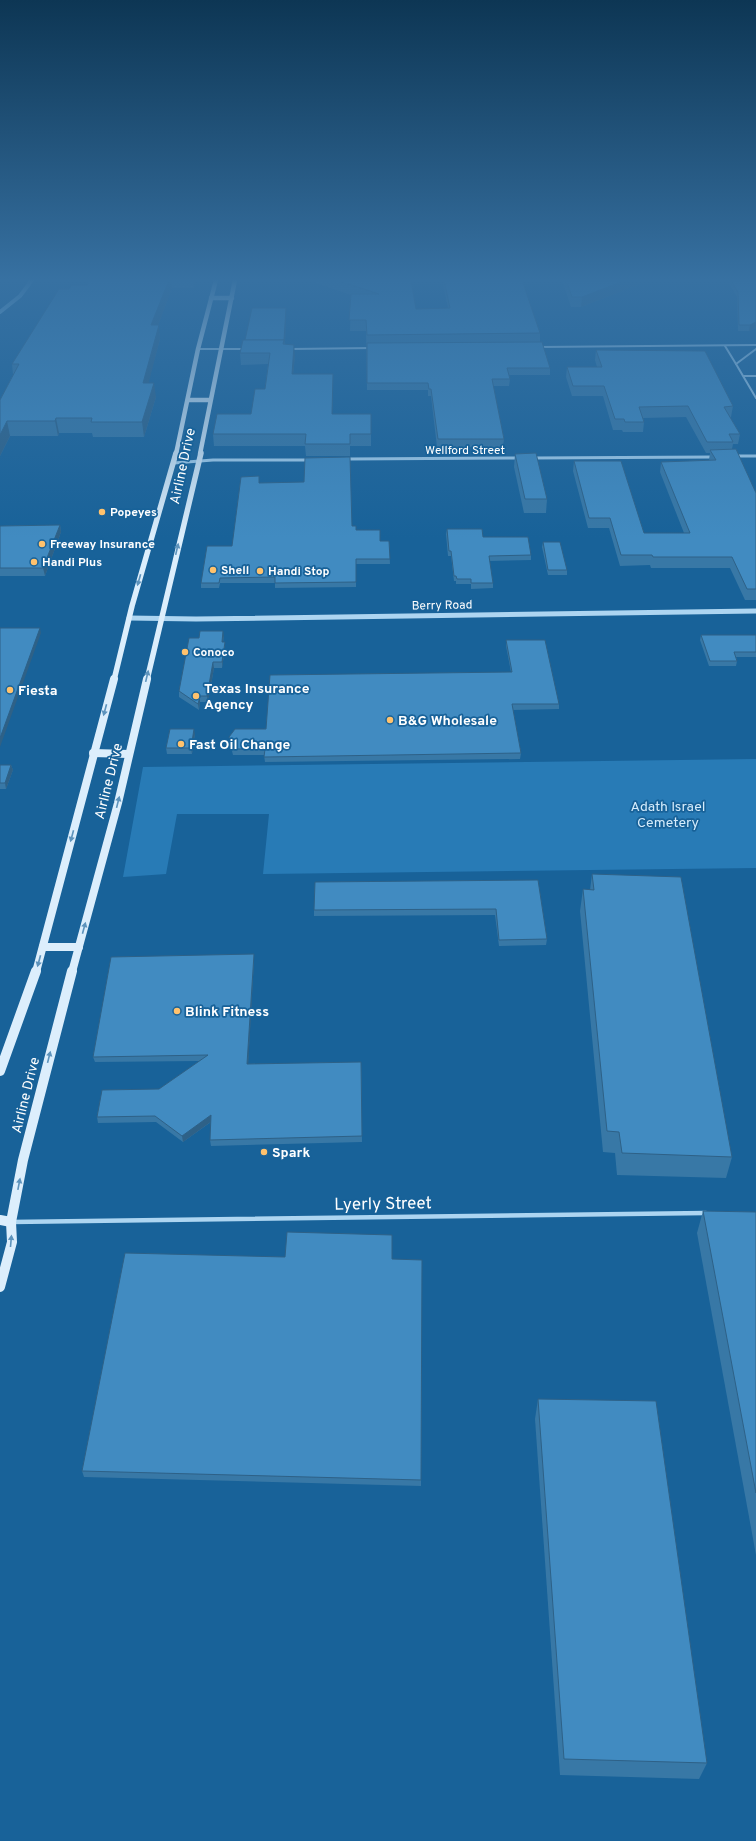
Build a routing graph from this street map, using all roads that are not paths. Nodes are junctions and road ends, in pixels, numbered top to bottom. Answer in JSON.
{"nodes":[{"id":1,"x":195,"y":366,"type":"edge"},
{"id":2,"x":217,"y":366,"type":"edge"},
{"id":3,"x":737,"y":366,"type":"edge"},
{"id":4,"x":744,"y":376,"type":"junction"},
{"id":5,"x":756,"y":376,"type":"edge"},
{"id":6,"x":756,"y":398,"type":"edge"},
{"id":7,"x":188,"y":400,"type":"junction"},
{"id":8,"x":210,"y":400,"type":"junction"},
{"id":9,"x":718,"y":456,"type":"edge"},
{"id":10,"x":733,"y":456,"type":"edge"},
{"id":11,"x":756,"y":456,"type":"edge"},
{"id":12,"x":522,"y":458,"type":"edge"},
{"id":13,"x":529,"y":458,"type":"edge"},
{"id":14,"x":344,"y":459,"type":"edge"},
{"id":15,"x":314,"y":460,"type":"edge"},
{"id":16,"x":199,"y":461,"type":"junction"},
{"id":17,"x":174,"y":463,"type":"junction"},
{"id":18,"x":756,"y":611,"type":"edge"},
{"id":19,"x":129,"y":618,"type":"junction"},
{"id":20,"x":161,"y":619,"type":"junction"},
{"id":21,"x":93,"y":753,"type":"junction"},
{"id":22,"x":129,"y":754,"type":"junction"},
{"id":23,"x":79,"y":947,"type":"junction"},
{"id":24,"x":43,"y":948,"type":"junction"},
{"id":25,"x":0,"y":1071,"type":"edge"},
{"id":26,"x":716,"y":1213,"type":"edge"},
{"id":27,"x":0,"y":1220,"type":"edge"},
{"id":28,"x":11,"y":1222,"type":"junction"},
{"id":29,"x":0,"y":1287,"type":"edge"}],
"edges":[{"from":1,"to":7,"type":"main road","name":"Airline Drive"},
{"from":2,"to":8,"type":"main road","name":"Airline Drive"},
{"from":3,"to":4,"type":"street"},
{"from":4,"to":5,"type":"street"},
{"from":4,"to":6,"type":"street"},
{"from":7,"to":8,"type":"main road"},
{"from":7,"to":17,"type":"main road","name":"Airline Drive"},
{"from":8,"to":16,"type":"main road","name":"Airline Drive"},
{"from":9,"to":13,"type":"street"},
{"from":10,"to":11,"type":"street"},
{"from":12,"to":14,"type":"street","name":"Wellford Street"},
{"from":15,"to":16,"type":"street"},
{"from":16,"to":17,"type":"street"},
{"from":20,"to":16,"type":"main road","name":"Airline Drive","one_way":true},
{"from":17,"to":19,"type":"main road","name":"Airline Drive","one_way":true},
{"from":18,"to":20,"type":"street","name":"Berry Road"},
{"from":19,"to":20,"type":"street","name":"Berry Road"},
{"from":19,"to":21,"type":"main road","name":"Airline Drive","one_way":true},
{"from":22,"to":20,"type":"main road","name":"Airline Drive","one_way":true},
{"from":21,"to":22,"type":"main road"},
{"from":21,"to":24,"type":"main road","name":"Airline Drive","one_way":true},
{"from":23,"to":22,"type":"main road","name":"Airline Drive","one_way":true},
{"from":23,"to":24,"type":"main road"},
{"from":28,"to":23,"type":"main road","name":"Airline Drive","one_way":true},
{"from":24,"to":25,"type":"main road","name":"Airline Drive","one_way":true},
{"from":26,"to":28,"type":"street","name":"Lyerly Street"},
{"from":27,"to":28,"type":"main road"},
{"from":29,"to":28,"type":"main road","name":"Airline Drive","one_way":true}]}
